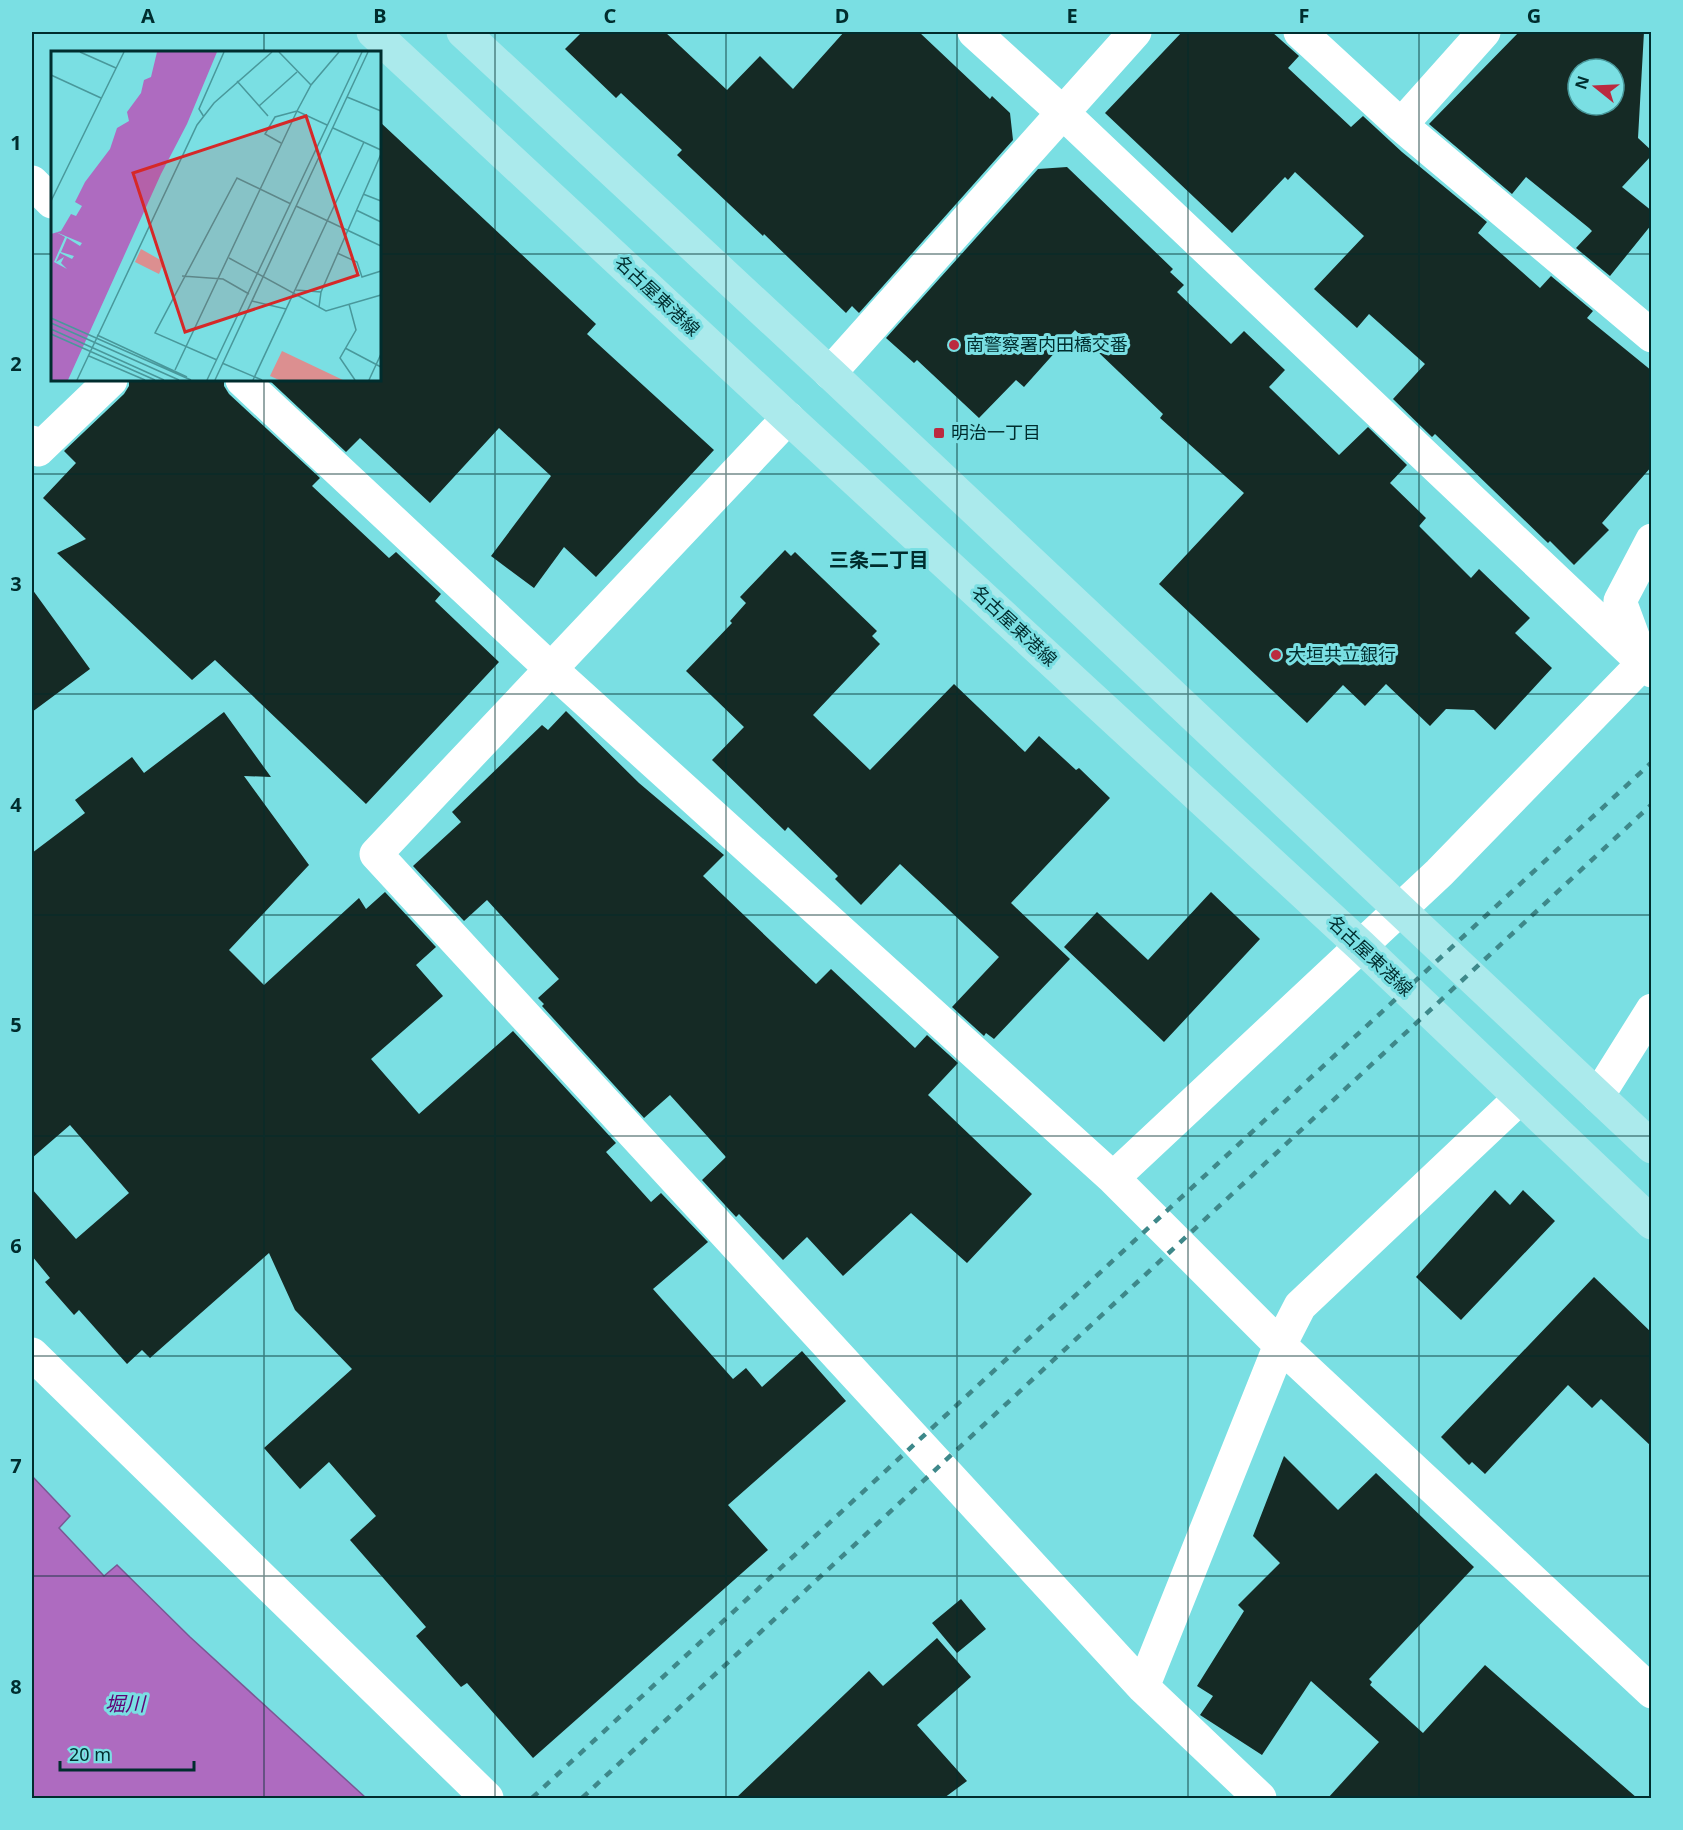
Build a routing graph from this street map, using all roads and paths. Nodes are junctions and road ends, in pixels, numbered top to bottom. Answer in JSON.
{"nodes":[{"id":1,"x":373,"y":32,"type":"edge"},
{"id":2,"x":463,"y":32,"type":"edge"},
{"id":3,"x":974,"y":32,"type":"edge"},
{"id":4,"x":1135,"y":32,"type":"edge"},
{"id":5,"x":1300,"y":32,"type":"edge"},
{"id":6,"x":1484,"y":32,"type":"edge"},
{"id":7,"x":1062,"y":112,"type":"junction"},
{"id":8,"x":1401,"y":125,"type":"junction"},
{"id":9,"x":32,"y":182,"type":"edge"},
{"id":10,"x":51,"y":201,"type":"edge"},
{"id":11,"x":1652,"y":336,"type":"edge"},
{"id":12,"x":830,"y":373,"type":"junction"},
{"id":13,"x":110,"y":381,"type":"edge"},
{"id":14,"x":243,"y":381,"type":"edge"},
{"id":15,"x":788,"y":418,"type":"junction"},
{"id":16,"x":32,"y":442,"type":"edge"},
{"id":17,"x":1652,"y":540,"type":"edge"},
{"id":18,"x":1648,"y":662,"type":"edge"},
{"id":19,"x":551,"y":669,"type":"junction"},
{"id":20,"x":1399,"y":909,"type":"junction"},
{"id":21,"x":1361,"y":946,"type":"junction"},
{"id":22,"x":1652,"y":1010,"type":"edge"},
{"id":23,"x":1598,"y":1096,"type":"junction"},
{"id":24,"x":1520,"y":1098,"type":"junction"},
{"id":25,"x":1652,"y":1147,"type":"edge"},
{"id":26,"x":1113,"y":1178,"type":"junction"},
{"id":27,"x":1652,"y":1223,"type":"edge"},
{"id":28,"x":1280,"y":1345,"type":"junction"},
{"id":29,"x":32,"y":1354,"type":"edge"},
{"id":30,"x":1143,"y":1687,"type":"junction"},
{"id":31,"x":1652,"y":1692,"type":"edge"},
{"id":32,"x":487,"y":1798,"type":"edge"},
{"id":33,"x":1260,"y":1798,"type":"edge"}],
"edges":[{"from":1,"to":15,"type":"main road","name":"名古屋東港線"},
{"from":2,"to":12,"type":"main road"},
{"from":3,"to":7,"type":"street"},
{"from":4,"to":7,"type":"street"},
{"from":5,"to":8,"type":"street"},
{"from":6,"to":8,"type":"street"},
{"from":7,"to":12,"type":"street"},
{"from":7,"to":18,"type":"street"},
{"from":8,"to":11,"type":"street"},
{"from":9,"to":10,"type":"street"},
{"from":12,"to":20,"type":"main road"},
{"from":13,"to":16,"type":"street"},
{"from":14,"to":19,"type":"street"},
{"from":15,"to":19,"type":"street"},
{"from":15,"to":21,"type":"main road","name":"名古屋東港線"},
{"from":17,"to":18,"type":"street"},
{"from":18,"to":20,"type":"street"},
{"from":19,"to":26,"type":"street"},
{"from":19,"to":30,"type":"street"},
{"from":20,"to":21,"type":"street"},
{"from":20,"to":23,"type":"main road"},
{"from":21,"to":24,"type":"main road","name":"名古屋東港線"},
{"from":21,"to":26,"type":"street"},
{"from":22,"to":23,"type":"street"},
{"from":23,"to":25,"type":"main road"},
{"from":24,"to":27,"type":"main road","name":"名古屋東港線"},
{"from":24,"to":28,"type":"street"},
{"from":26,"to":28,"type":"street"},
{"from":28,"to":30,"type":"street"},
{"from":28,"to":31,"type":"street"},
{"from":29,"to":32,"type":"street"},
{"from":30,"to":33,"type":"street"}]}
